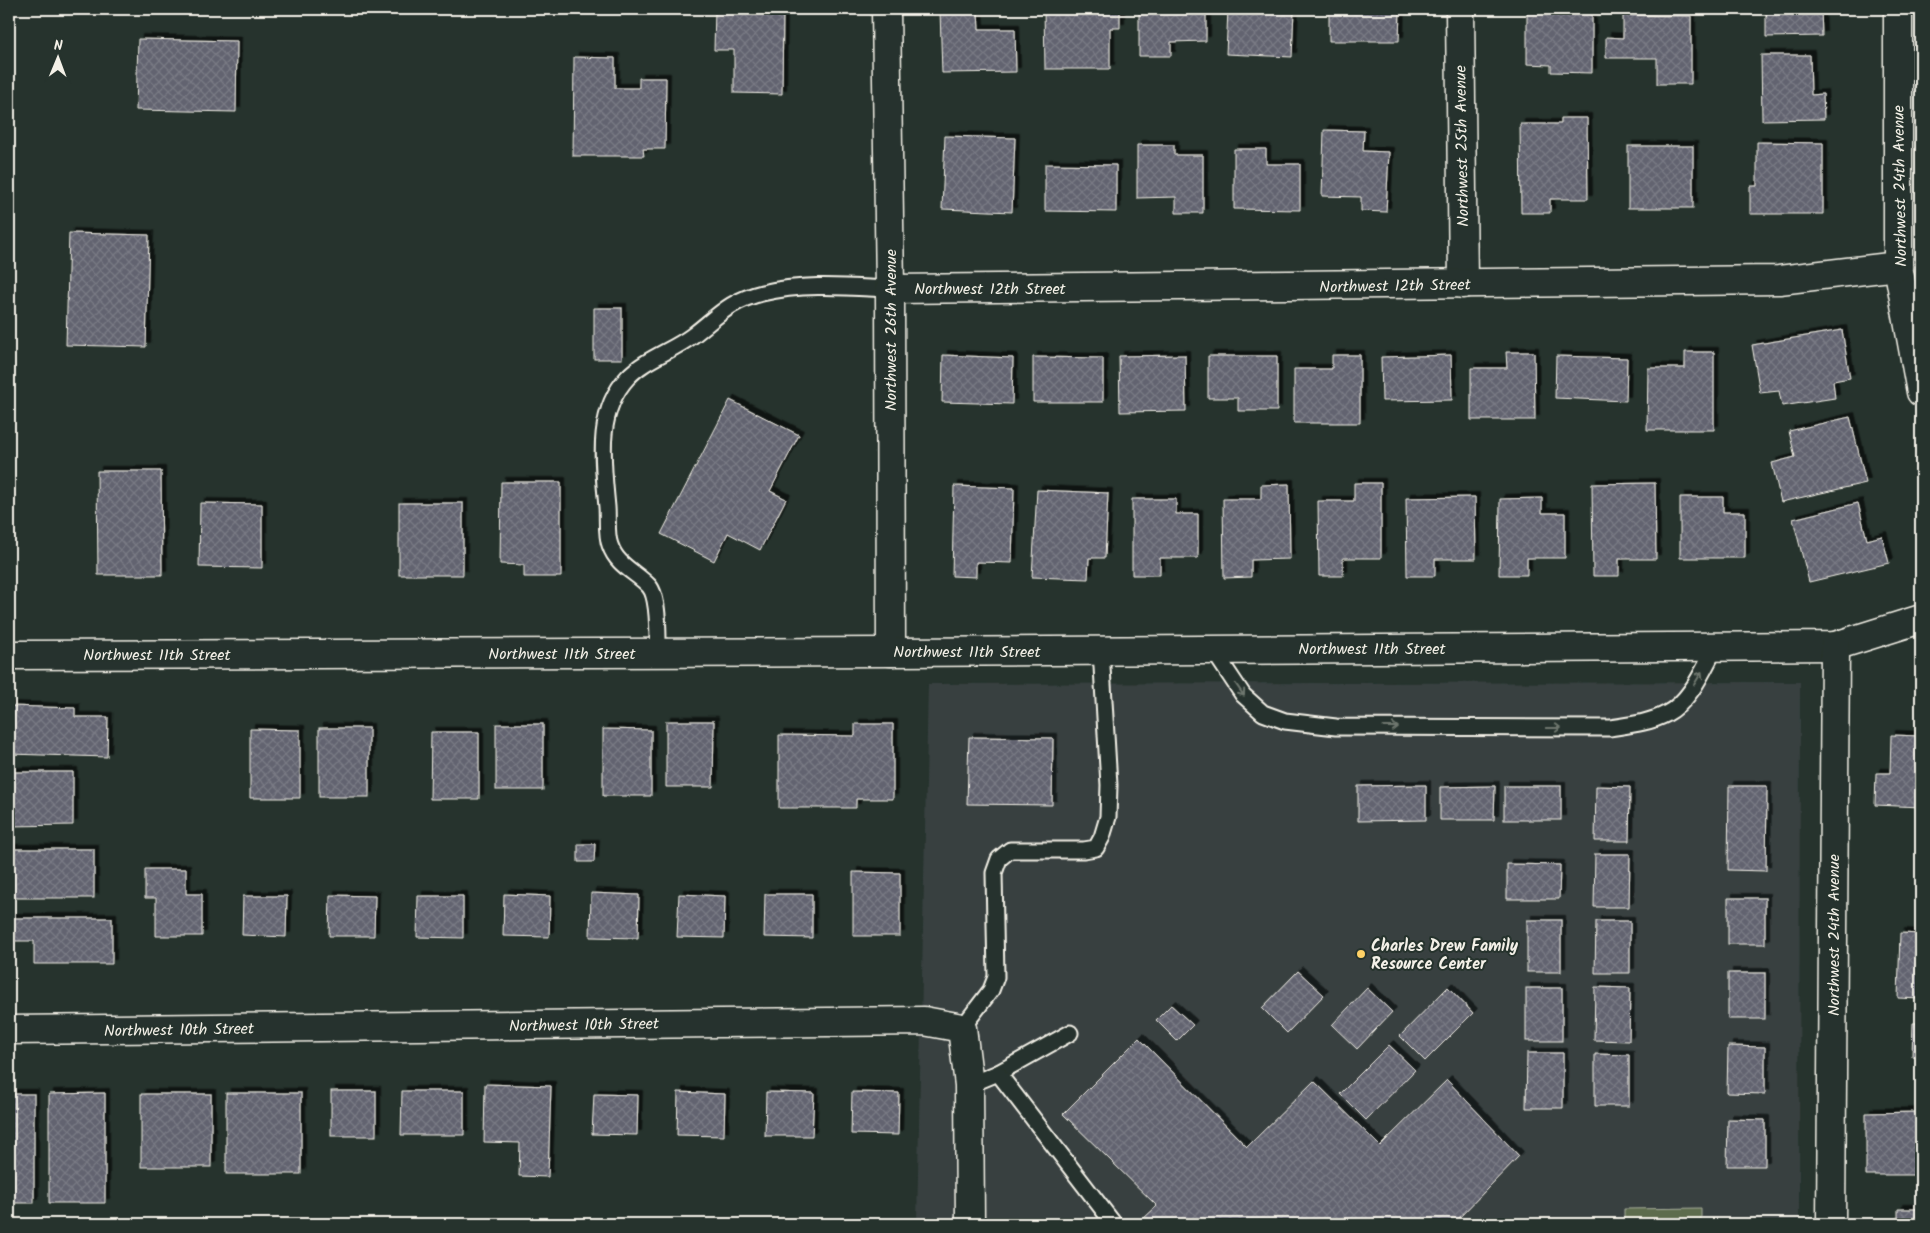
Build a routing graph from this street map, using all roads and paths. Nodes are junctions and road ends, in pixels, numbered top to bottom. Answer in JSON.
{"nodes":[{"id":1,"x":886,"y":9,"type":"edge"},
{"id":2,"x":1460,"y":9,"type":"edge"},
{"id":3,"x":1898,"y":9,"type":"edge"},
{"id":4,"x":1898,"y":266,"type":"junction"},
{"id":5,"x":1463,"y":284,"type":"junction"},
{"id":6,"x":890,"y":289,"type":"junction"},
{"id":7,"x":1921,"y":392,"type":"edge"},
{"id":8,"x":1921,"y":619,"type":"edge"},
{"id":9,"x":1716,"y":646,"type":"junction"},
{"id":10,"x":1835,"y":646,"type":"junction"},
{"id":11,"x":1101,"y":650,"type":"junction"},
{"id":12,"x":1214,"y":650,"type":"junction"},
{"id":13,"x":658,"y":652,"type":"junction"},
{"id":14,"x":892,"y":652,"type":"junction"},
{"id":15,"x":9,"y":654,"type":"edge"},
{"id":16,"x":962,"y":1028,"type":"junction"},
{"id":17,"x":9,"y":1030,"type":"edge"},
{"id":18,"x":1070,"y":1033,"type":"dead end"},
{"id":19,"x":998,"y":1073,"type":"junction"},
{"id":20,"x":969,"y":1085,"type":"junction"},
{"id":21,"x":970,"y":1224,"type":"edge"},
{"id":22,"x":1114,"y":1224,"type":"edge"},
{"id":23,"x":1831,"y":1224,"type":"edge"}],
"edges":[{"from":1,"to":6,"type":"street","name":"Northwest 26th Avenue"},
{"from":2,"to":5,"type":"street","name":"Northwest 25th Avenue"},
{"from":3,"to":4,"type":"street","name":"Northwest 24th Avenue"},
{"from":4,"to":5,"type":"street","name":"Northwest 12th Street"},
{"from":4,"to":7,"type":"street","name":"Northwest 24th Avenue"},
{"from":5,"to":6,"type":"street","name":"Northwest 12th Street"},
{"from":6,"to":13,"type":"lane"},
{"from":6,"to":14,"type":"street","name":"Northwest 26th Avenue"},
{"from":8,"to":10,"type":"street","name":"Northwest 11th Street"},
{"from":9,"to":10,"type":"street","name":"Northwest 11th Street"},
{"from":9,"to":12,"type":"street","name":"Northwest 11th Street"},
{"from":12,"to":9,"type":"lane","one_way":true},
{"from":10,"to":23,"type":"street","name":"Northwest 24th Avenue"},
{"from":11,"to":12,"type":"street","name":"Northwest 11th Street"},
{"from":11,"to":14,"type":"street","name":"Northwest 11th Street"},
{"from":11,"to":16,"type":"lane"},
{"from":13,"to":14,"type":"street","name":"Northwest 11th Street"},
{"from":13,"to":15,"type":"street","name":"Northwest 11th Street"},
{"from":16,"to":17,"type":"street","name":"Northwest 10th Street"},
{"from":16,"to":20,"type":"street"},
{"from":18,"to":19,"type":"lane"},
{"from":19,"to":20,"type":"lane"},
{"from":19,"to":22,"type":"lane"},
{"from":20,"to":21,"type":"street"}]}
